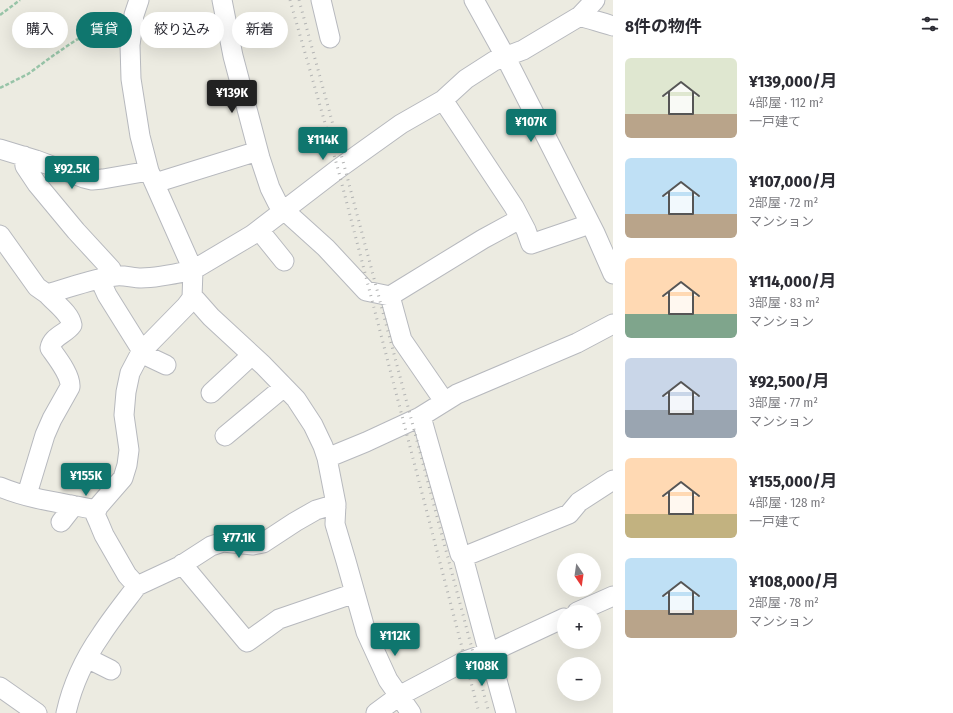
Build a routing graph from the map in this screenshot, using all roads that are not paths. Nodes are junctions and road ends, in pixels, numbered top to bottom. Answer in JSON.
{"nodes":[{"id":1,"x":139,"y":0,"type":"edge"},
{"id":2,"x":222,"y":0,"type":"edge"},
{"id":3,"x":321,"y":0,"type":"edge"},
{"id":4,"x":474,"y":0,"type":"edge"},
{"id":5,"x":594,"y":0,"type":"edge"},
{"id":6,"x":580,"y":16,"type":"junction"},
{"id":7,"x":613,"y":26,"type":"edge"},
{"id":8,"x":330,"y":38,"type":"dead end"},
{"id":9,"x":505,"y":56,"type":"junction"},
{"id":10,"x":444,"y":100,"type":"junction"},
{"id":11,"x":0,"y":149,"type":"edge"},
{"id":12,"x":258,"y":151,"type":"junction"},
{"id":13,"x":24,"y":156,"type":"junction"},
{"id":14,"x":152,"y":177,"type":"junction"},
{"id":15,"x":284,"y":212,"type":"junction"},
{"id":16,"x":520,"y":219,"type":"junction"},
{"id":17,"x":589,"y":223,"type":"junction"},
{"id":18,"x":259,"y":230,"type":"junction"},
{"id":19,"x":0,"y":235,"type":"edge"},
{"id":20,"x":284,"y":261,"type":"dead end"},
{"id":21,"x":193,"y":270,"type":"junction"},
{"id":22,"x":613,"y":274,"type":"edge"},
{"id":23,"x":108,"y":277,"type":"junction"},
{"id":24,"x":48,"y":294,"type":"junction"},
{"id":25,"x":390,"y":296,"type":"junction"},
{"id":26,"x":192,"y":298,"type":"junction"},
{"id":27,"x":613,"y":324,"type":"edge"},
{"id":28,"x":142,"y":351,"type":"junction"},
{"id":29,"x":252,"y":355,"type":"junction"},
{"id":30,"x":166,"y":365,"type":"dead end"},
{"id":31,"x":284,"y":387,"type":"junction"},
{"id":32,"x":211,"y":393,"type":"dead end"},
{"id":33,"x":444,"y":401,"type":"junction"},
{"id":34,"x":420,"y":417,"type":"junction"},
{"id":35,"x":225,"y":436,"type":"dead end"},
{"id":36,"x":327,"y":458,"type":"junction"},
{"id":37,"x":613,"y":480,"type":"edge"},
{"id":38,"x":0,"y":487,"type":"edge"},
{"id":39,"x":26,"y":496,"type":"junction"},
{"id":40,"x":72,"y":505,"type":"junction"},
{"id":41,"x":336,"y":508,"type":"junction"},
{"id":42,"x":97,"y":510,"type":"junction"},
{"id":43,"x":61,"y":522,"type":"dead end"},
{"id":44,"x":463,"y":557,"type":"junction"},
{"id":45,"x":182,"y":564,"type":"junction"},
{"id":46,"x":137,"y":586,"type":"junction"},
{"id":47,"x":355,"y":593,"type":"junction"},
{"id":48,"x":612,"y":600,"type":"edge"},
{"id":49,"x":597,"y":605,"type":"edge"},
{"id":50,"x":557,"y":621,"type":"edge"},
{"id":51,"x":491,"y":652,"type":"junction"},
{"id":52,"x":87,"y":658,"type":"junction"},
{"id":53,"x":110,"y":670,"type":"dead end"},
{"id":54,"x":6,"y":696,"type":"edge"},
{"id":55,"x":398,"y":696,"type":"junction"},
{"id":56,"x":37,"y":713,"type":"edge"},
{"id":57,"x":66,"y":713,"type":"edge"},
{"id":58,"x":376,"y":713,"type":"edge"},
{"id":59,"x":411,"y":713,"type":"edge"},
{"id":60,"x":506,"y":713,"type":"edge"}],
"edges":[{"from":1,"to":14,"type":"street"},
{"from":2,"to":12,"type":"street"},
{"from":3,"to":8,"type":"street"},
{"from":4,"to":9,"type":"street"},
{"from":5,"to":6,"type":"street"},
{"from":6,"to":7,"type":"street"},
{"from":6,"to":9,"type":"street"},
{"from":9,"to":10,"type":"street"},
{"from":9,"to":17,"type":"street"},
{"from":10,"to":15,"type":"street"},
{"from":10,"to":16,"type":"street"},
{"from":11,"to":13,"type":"street"},
{"from":12,"to":14,"type":"street"},
{"from":12,"to":15,"type":"street"},
{"from":13,"to":14,"type":"street"},
{"from":13,"to":23,"type":"street"},
{"from":14,"to":21,"type":"street"},
{"from":15,"to":18,"type":"street"},
{"from":15,"to":25,"type":"street"},
{"from":16,"to":17,"type":"street"},
{"from":16,"to":25,"type":"street"},
{"from":17,"to":22,"type":"street"},
{"from":18,"to":20,"type":"street"},
{"from":18,"to":21,"type":"street"},
{"from":19,"to":24,"type":"street"},
{"from":21,"to":23,"type":"street"},
{"from":21,"to":26,"type":"street"},
{"from":23,"to":24,"type":"street"},
{"from":23,"to":28,"type":"street"},
{"from":24,"to":39,"type":"street"},
{"from":25,"to":33,"type":"street"},
{"from":26,"to":28,"type":"street"},
{"from":26,"to":29,"type":"street"},
{"from":27,"to":33,"type":"street"},
{"from":28,"to":30,"type":"street"},
{"from":28,"to":42,"type":"street"},
{"from":29,"to":31,"type":"street"},
{"from":29,"to":32,"type":"street"},
{"from":31,"to":35,"type":"street"},
{"from":31,"to":36,"type":"street"},
{"from":33,"to":34,"type":"street"},
{"from":34,"to":36,"type":"street"},
{"from":34,"to":44,"type":"street"},
{"from":36,"to":41,"type":"street"},
{"from":37,"to":44,"type":"street"},
{"from":38,"to":39,"type":"street"},
{"from":39,"to":40,"type":"street"},
{"from":40,"to":42,"type":"street"},
{"from":40,"to":43,"type":"street"},
{"from":41,"to":45,"type":"street"},
{"from":41,"to":47,"type":"street"},
{"from":42,"to":46,"type":"street"},
{"from":44,"to":51,"type":"street"},
{"from":45,"to":46,"type":"street"},
{"from":45,"to":47,"type":"street"},
{"from":46,"to":52,"type":"street"},
{"from":47,"to":55,"type":"street"},
{"from":48,"to":49,"type":"street"},
{"from":50,"to":51,"type":"street"},
{"from":51,"to":55,"type":"street"},
{"from":51,"to":60,"type":"street"},
{"from":52,"to":53,"type":"street"},
{"from":52,"to":57,"type":"street"},
{"from":54,"to":56,"type":"street"},
{"from":55,"to":58,"type":"street"},
{"from":55,"to":59,"type":"street"}]}
